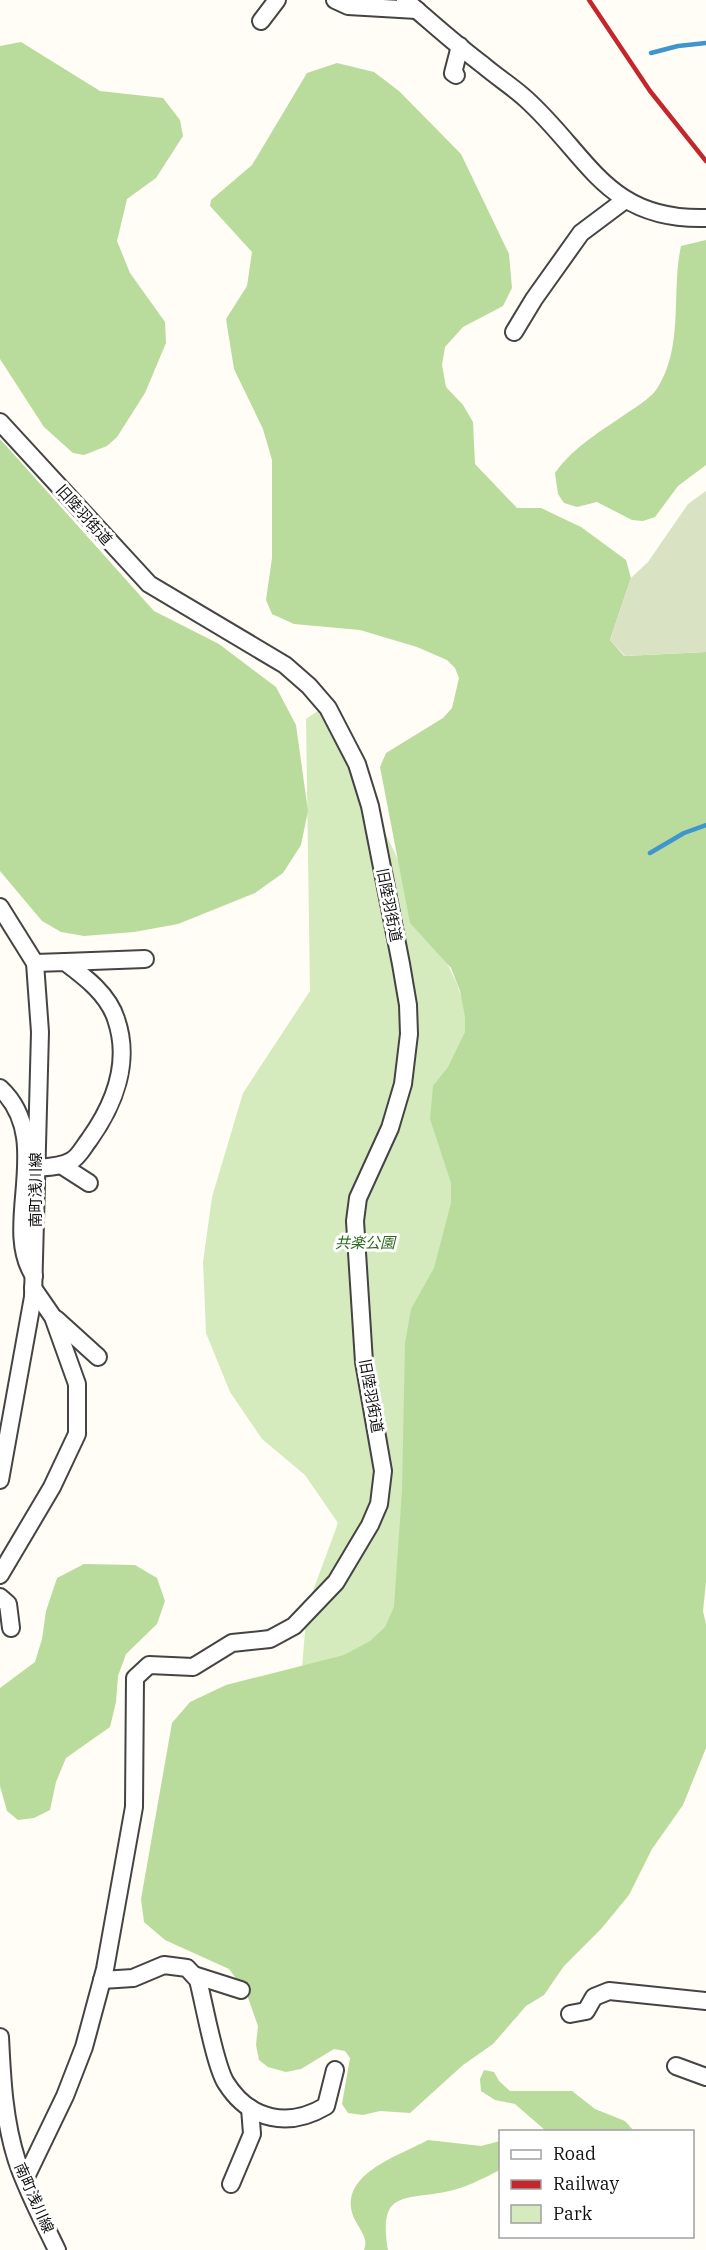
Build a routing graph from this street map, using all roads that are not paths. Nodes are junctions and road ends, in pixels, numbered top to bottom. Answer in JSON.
{"nodes":[{"id":1,"x":277,"y":0,"type":"edge"},
{"id":2,"x":334,"y":0,"type":"edge"},
{"id":3,"x":411,"y":5,"type":"edge"},
{"id":4,"x":261,"y":21,"type":"dead end"},
{"id":5,"x":460,"y":46,"type":"junction"},
{"id":6,"x":456,"y":75,"type":"dead end"},
{"id":7,"x":625,"y":200,"type":"junction"},
{"id":8,"x":706,"y":218,"type":"edge"},
{"id":9,"x":514,"y":332,"type":"dead end"},
{"id":10,"x":0,"y":422,"type":"edge"},
{"id":11,"x":0,"y":907,"type":"edge"},
{"id":12,"x":145,"y":959,"type":"dead end"},
{"id":13,"x":65,"y":962,"type":"junction"},
{"id":14,"x":35,"y":963,"type":"junction"},
{"id":15,"x":0,"y":1088,"type":"edge"},
{"id":16,"x":61,"y":1166,"type":"junction"},
{"id":17,"x":36,"y":1168,"type":"junction"},
{"id":18,"x":89,"y":1183,"type":"dead end"},
{"id":19,"x":34,"y":1282,"type":"junction"},
{"id":20,"x":53,"y":1317,"type":"junction"},
{"id":21,"x":98,"y":1357,"type":"dead end"},
{"id":22,"x":0,"y":1480,"type":"edge"},
{"id":23,"x":0,"y":1575,"type":"edge"},
{"id":24,"x":0,"y":1597,"type":"edge"},
{"id":25,"x":10,"y":1628,"type":"dead end"},
{"id":26,"x":194,"y":1975,"type":"junction"},
{"id":27,"x":102,"y":1980,"type":"junction"},
{"id":28,"x":241,"y":1990,"type":"dead end"},
{"id":29,"x":706,"y":2001,"type":"edge"},
{"id":30,"x":570,"y":2014,"type":"dead end"},
{"id":31,"x":0,"y":2037,"type":"edge"},
{"id":32,"x":676,"y":2066,"type":"dead end"},
{"id":33,"x":335,"y":2070,"type":"dead end"},
{"id":34,"x":706,"y":2077,"type":"edge"},
{"id":35,"x":250,"y":2108,"type":"junction"},
{"id":36,"x":25,"y":2179,"type":"junction"},
{"id":37,"x":231,"y":2184,"type":"dead end"},
{"id":38,"x":56,"y":2250,"type":"edge"}],
"edges":[{"from":1,"to":4,"type":"street"},
{"from":2,"to":3,"type":"street"},
{"from":3,"to":5,"type":"street"},
{"from":5,"to":6,"type":"street"},
{"from":5,"to":7,"type":"street"},
{"from":7,"to":8,"type":"street"},
{"from":7,"to":9,"type":"street"},
{"from":10,"to":27,"type":"street","name":"旧陸羽街道"},
{"from":11,"to":14,"type":"street","name":"南町浅川線"},
{"from":12,"to":13,"type":"street"},
{"from":13,"to":14,"type":"street"},
{"from":13,"to":16,"type":"street"},
{"from":14,"to":17,"type":"street","name":"南町浅川線"},
{"from":15,"to":19,"type":"street"},
{"from":16,"to":17,"type":"street"},
{"from":16,"to":18,"type":"street"},
{"from":17,"to":19,"type":"street","name":"南町浅川線"},
{"from":19,"to":20,"type":"street"},
{"from":19,"to":22,"type":"street","name":"南町浅川線"},
{"from":20,"to":21,"type":"street"},
{"from":20,"to":23,"type":"street"},
{"from":24,"to":25,"type":"street"},
{"from":26,"to":27,"type":"street"},
{"from":26,"to":28,"type":"street"},
{"from":26,"to":35,"type":"street"},
{"from":27,"to":36,"type":"street","name":"旧陸羽街道"},
{"from":29,"to":30,"type":"street"},
{"from":31,"to":36,"type":"street","name":"南町浅川線"},
{"from":32,"to":34,"type":"street"},
{"from":33,"to":35,"type":"street"},
{"from":35,"to":37,"type":"street"},
{"from":36,"to":38,"type":"street","name":"南町浅川線"}]}
